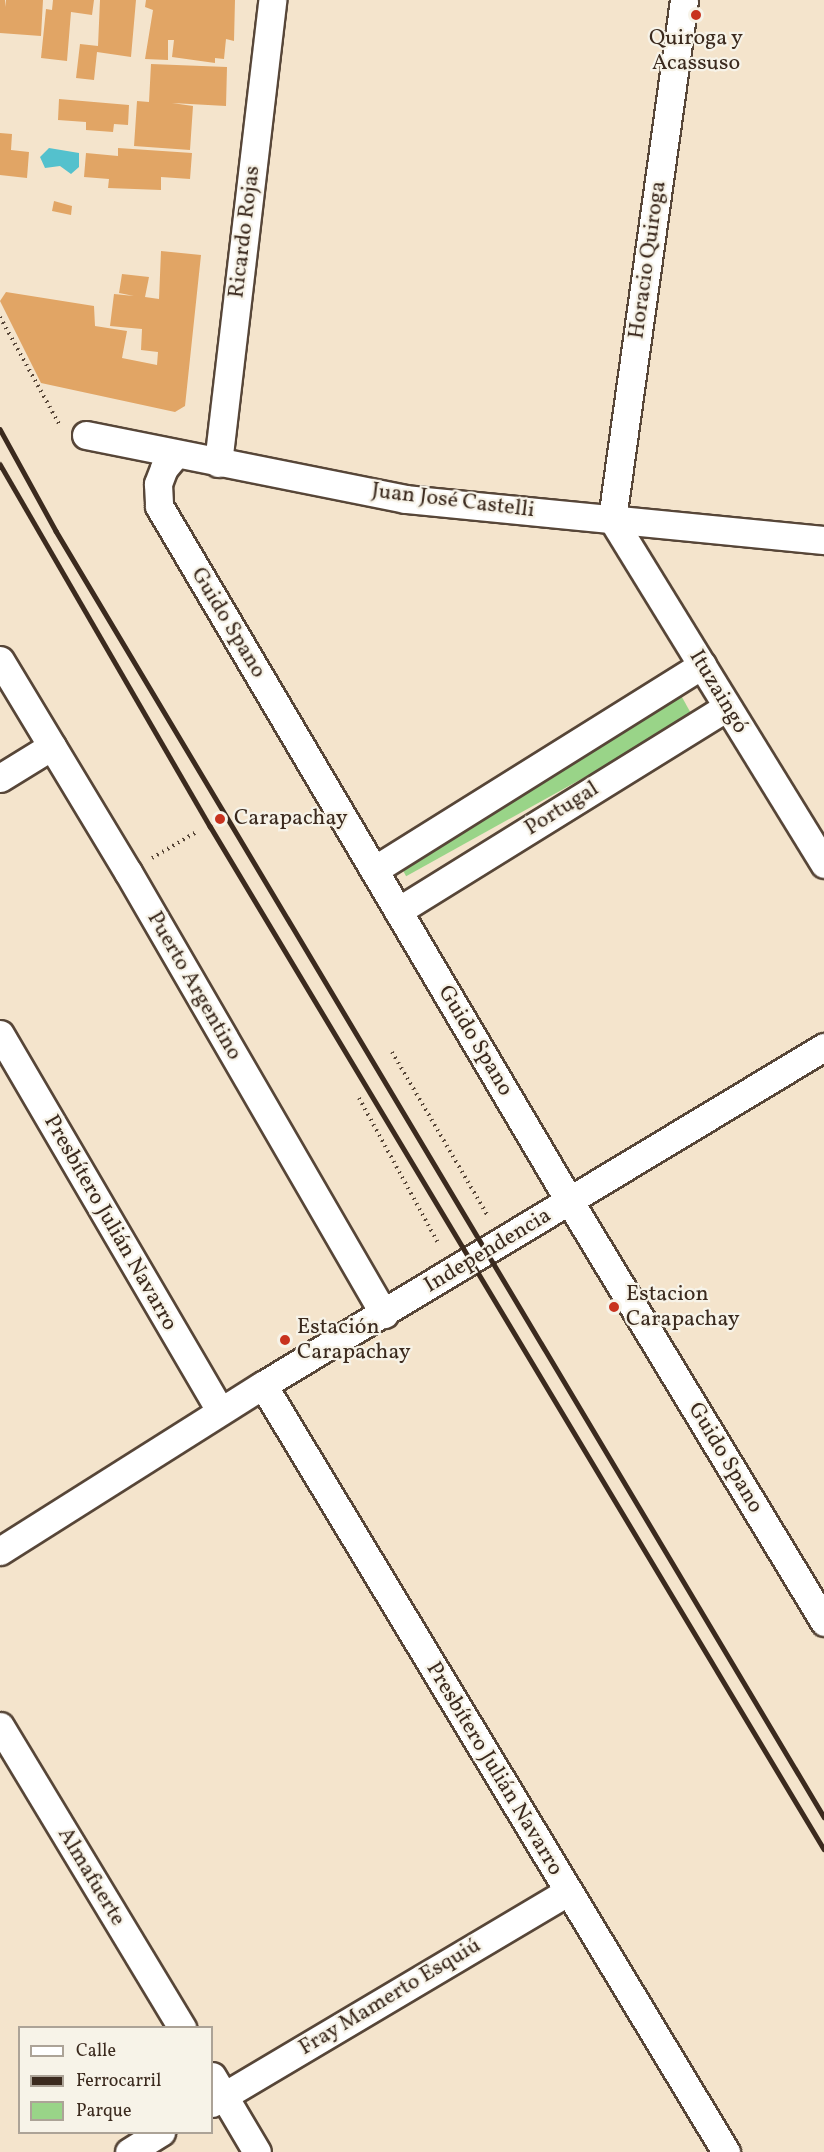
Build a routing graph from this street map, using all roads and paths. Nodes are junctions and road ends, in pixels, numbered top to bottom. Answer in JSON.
{"nodes":[{"id":1,"x":272,"y":0,"type":"edge"},
{"id":2,"x":684,"y":0,"type":"edge"},
{"id":3,"x":0,"y":317,"type":"edge"},
{"id":4,"x":86,"y":435,"type":"joint"},
{"id":5,"x":175,"y":455,"type":"junction"},
{"id":6,"x":219,"y":463,"type":"junction"},
{"id":7,"x":612,"y":519,"type":"junction"},
{"id":8,"x":824,"y":540,"type":"edge"},
{"id":9,"x":0,"y":660,"type":"edge"},
{"id":10,"x":702,"y":665,"type":"junction"},
{"id":11,"x":727,"y":707,"type":"junction"},
{"id":12,"x":52,"y":747,"type":"junction"},
{"id":13,"x":0,"y":778,"type":"edge"},
{"id":14,"x":198,"y":831,"type":"dead end"},
{"id":15,"x":824,"y":864,"type":"edge"},
{"id":16,"x":374,"y":870,"type":"junction"},
{"id":17,"x":128,"y":872,"type":"junction"},
{"id":18,"x":398,"y":911,"type":"junction"},
{"id":19,"x":0,"y":1034,"type":"edge"},
{"id":20,"x":824,"y":1047,"type":"edge"},
{"id":21,"x":392,"y":1052,"type":"dead end"},
{"id":22,"x":358,"y":1098,"type":"dead end"},
{"id":23,"x":570,"y":1202,"type":"junction"},
{"id":24,"x":503,"y":1242,"type":"junction"},
{"id":25,"x":454,"y":1272,"type":"junction"},
{"id":26,"x":384,"y":1314,"type":"junction"},
{"id":27,"x":262,"y":1385,"type":"junction"},
{"id":28,"x":220,"y":1411,"type":"junction"},
{"id":29,"x":0,"y":1551,"type":"edge"},
{"id":30,"x":824,"y":1622,"type":"edge"},
{"id":31,"x":0,"y":1726,"type":"edge"},
{"id":32,"x":568,"y":1892,"type":"junction"},
{"id":33,"x":181,"y":2026,"type":"edge"},
{"id":34,"x":215,"y":2091,"type":"edge"},
{"id":35,"x":160,"y":2134,"type":"edge"},
{"id":36,"x":129,"y":2152,"type":"edge"},
{"id":37,"x":257,"y":2152,"type":"edge"},
{"id":38,"x":726,"y":2152,"type":"edge"}],
"edges":[{"from":1,"to":6,"type":"street","name":"Ricardo Rojas"},
{"from":2,"to":7,"type":"street","name":"Horacio Quiroga"},
{"from":3,"to":4,"type":"path"},
{"from":4,"to":5,"type":"street","name":"Juan José Castelli"},
{"from":5,"to":6,"type":"street","name":"Juan José Castelli"},
{"from":5,"to":16,"type":"street","name":"Guido Spano"},
{"from":6,"to":7,"type":"street","name":"Juan José Castelli"},
{"from":7,"to":8,"type":"street","name":"Juan José Castelli"},
{"from":7,"to":10,"type":"street","name":"Ituzaingó"},
{"from":9,"to":12,"type":"street","name":"Puerto Argentino"},
{"from":10,"to":11,"type":"street","name":"Ituzaingó"},
{"from":10,"to":16,"type":"street"},
{"from":11,"to":15,"type":"street","name":"Ituzaingó"},
{"from":11,"to":18,"type":"street","name":"Portugal"},
{"from":12,"to":13,"type":"street"},
{"from":12,"to":17,"type":"street","name":"Puerto Argentino"},
{"from":14,"to":17,"type":"path"},
{"from":16,"to":18,"type":"street","name":"Guido Spano"},
{"from":17,"to":26,"type":"street","name":"Puerto Argentino"},
{"from":18,"to":23,"type":"street","name":"Guido Spano"},
{"from":19,"to":28,"type":"street","name":"Presbítero Julián Navarro"},
{"from":20,"to":23,"type":"street","name":"Independencia"},
{"from":21,"to":24,"type":"path"},
{"from":22,"to":25,"type":"path"},
{"from":23,"to":24,"type":"street","name":"Independencia"},
{"from":23,"to":30,"type":"street","name":"Guido Spano"},
{"from":24,"to":25,"type":"street","name":"Independencia"},
{"from":25,"to":26,"type":"street","name":"Independencia"},
{"from":26,"to":27,"type":"street","name":"Independencia"},
{"from":27,"to":28,"type":"street","name":"Independencia"},
{"from":27,"to":32,"type":"street","name":"Presbítero Julián Navarro"},
{"from":28,"to":29,"type":"street","name":"Independencia"},
{"from":31,"to":33,"type":"street","name":"Almafuerte"},
{"from":32,"to":34,"type":"street","name":"Fray Mamerto Esquiú"},
{"from":32,"to":38,"type":"street","name":"Presbítero Julián Navarro"},
{"from":34,"to":37,"type":"street"},
{"from":35,"to":36,"type":"street"}]}
